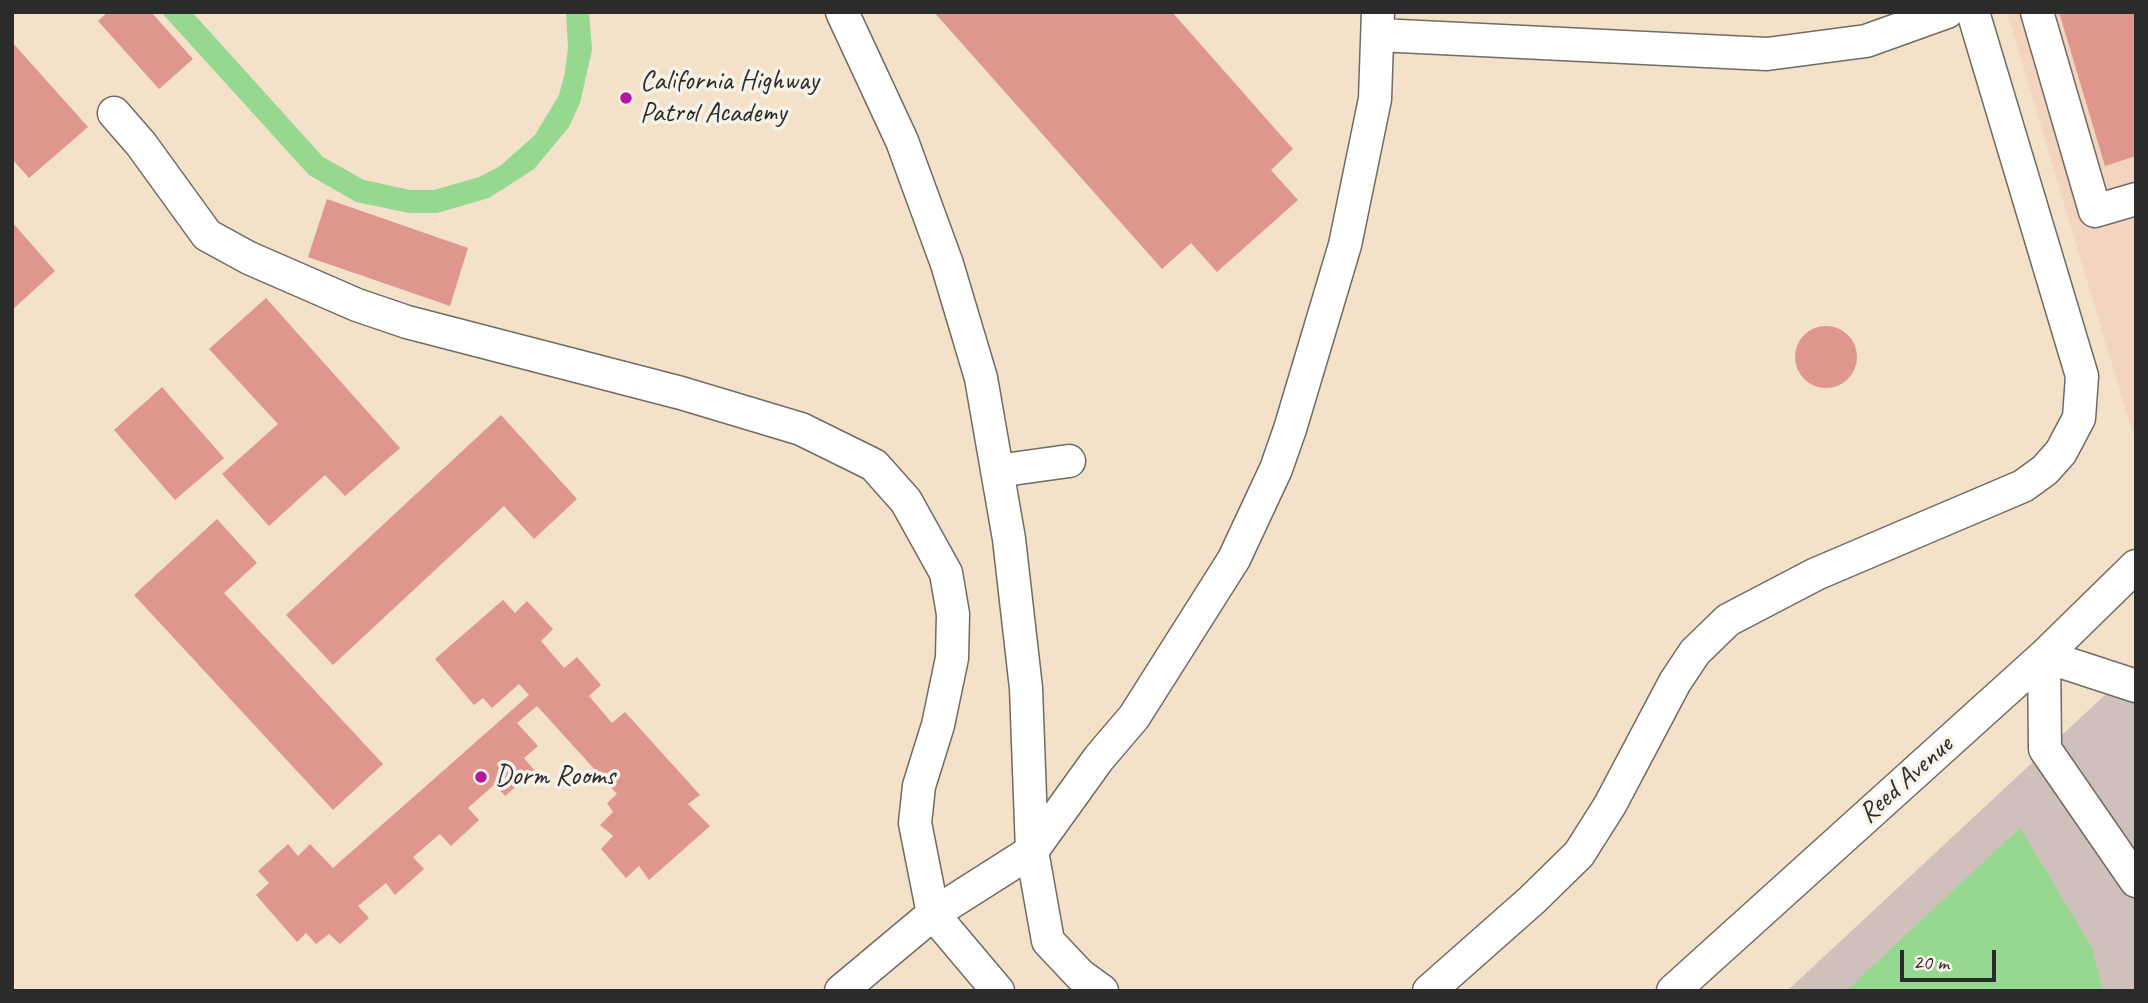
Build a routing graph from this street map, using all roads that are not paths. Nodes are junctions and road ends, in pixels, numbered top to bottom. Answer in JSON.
{"nodes":[{"id":1,"x":842,"y":12,"type":"edge"},
{"id":2,"x":1947,"y":12,"type":"edge"},
{"id":3,"x":1973,"y":12,"type":"edge"},
{"id":4,"x":2037,"y":12,"type":"edge"},
{"id":5,"x":1379,"y":24,"type":"edge"},
{"id":6,"x":114,"y":113,"type":"dead end"},
{"id":7,"x":2136,"y":200,"type":"edge"},
{"id":8,"x":1069,"y":461,"type":"dead end"},
{"id":9,"x":997,"y":471,"type":"junction"},
{"id":10,"x":2136,"y":566,"type":"edge"},
{"id":11,"x":2044,"y":656,"type":"junction"},
{"id":12,"x":2136,"y":686,"type":"edge"},
{"id":13,"x":1032,"y":851,"type":"junction"},
{"id":14,"x":2136,"y":881,"type":"edge"},
{"id":15,"x":933,"y":914,"type":"junction"},
{"id":16,"x":859,"y":985,"type":"edge"},
{"id":17,"x":998,"y":991,"type":"edge"},
{"id":18,"x":1102,"y":991,"type":"edge"},
{"id":19,"x":1429,"y":991,"type":"edge"},
{"id":20,"x":1673,"y":991,"type":"edge"}],
"edges":[{"from":1,"to":9,"type":"street"},
{"from":2,"to":5,"type":"street"},
{"from":3,"to":19,"type":"street"},
{"from":4,"to":7,"type":"street"},
{"from":5,"to":13,"type":"street"},
{"from":6,"to":15,"type":"street"},
{"from":8,"to":9,"type":"street"},
{"from":9,"to":13,"type":"street"},
{"from":10,"to":11,"type":"street","name":"Reed Avenue"},
{"from":11,"to":12,"type":"street"},
{"from":11,"to":14,"type":"street"},
{"from":11,"to":20,"type":"street","name":"Reed Avenue"},
{"from":13,"to":15,"type":"street"},
{"from":13,"to":18,"type":"street"},
{"from":15,"to":16,"type":"street"},
{"from":15,"to":17,"type":"street"}]}
